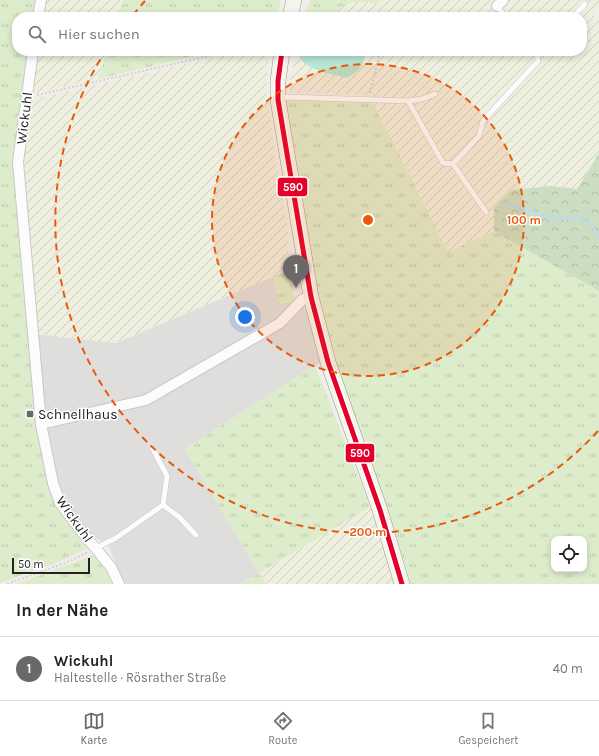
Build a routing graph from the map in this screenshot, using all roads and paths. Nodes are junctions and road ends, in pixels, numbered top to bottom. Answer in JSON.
{"nodes":[{"id":1,"x":41,"y":0,"type":"edge"},
{"id":2,"x":294,"y":0,"type":"edge"},
{"id":3,"x":585,"y":4,"type":"dead end"},
{"id":4,"x":39,"y":12,"type":"edge"},
{"id":5,"x":291,"y":12,"type":"edge"},
{"id":6,"x":578,"y":12,"type":"edge"},
{"id":7,"x":32,"y":56,"type":"edge"},
{"id":8,"x":209,"y":56,"type":"edge"},
{"id":9,"x":281,"y":56,"type":"edge"},
{"id":10,"x":379,"y":56,"type":"edge"},
{"id":11,"x":538,"y":56,"type":"edge"},
{"id":12,"x":435,"y":94,"type":"dead end"},
{"id":13,"x":26,"y":98,"type":"junction"},
{"id":14,"x":278,"y":100,"type":"junction"},
{"id":15,"x":368,"y":100,"type":"junction"},
{"id":16,"x":408,"y":101,"type":"junction"},
{"id":17,"x":453,"y":164,"type":"junction"},
{"id":18,"x":486,"y":212,"type":"dead end"},
{"id":19,"x":311,"y":297,"type":"junction"},
{"id":20,"x":41,"y":424,"type":"junction"},
{"id":21,"x":154,"y":449,"type":"dead end"},
{"id":22,"x":163,"y":505,"type":"junction"},
{"id":23,"x":196,"y":534,"type":"dead end"},
{"id":24,"x":96,"y":548,"type":"junction"},
{"id":25,"x":7,"y":584,"type":"edge"},
{"id":26,"x":119,"y":584,"type":"edge"},
{"id":27,"x":402,"y":584,"type":"edge"}],
"edges":[{"from":1,"to":4,"type":"street"},
{"from":2,"to":5,"type":"street"},
{"from":3,"to":6,"type":"lane"},
{"from":7,"to":13,"type":"street","name":"Wickuhl"},
{"from":8,"to":13,"type":"path"},
{"from":9,"to":14,"type":"street"},
{"from":10,"to":15,"type":"path"},
{"from":11,"to":17,"type":"lane"},
{"from":12,"to":16,"type":"lane"},
{"from":13,"to":20,"type":"street","name":"Wickuhl"},
{"from":14,"to":15,"type":"lane"},
{"from":14,"to":19,"type":"street"},
{"from":15,"to":16,"type":"lane"},
{"from":16,"to":17,"type":"lane"},
{"from":17,"to":18,"type":"lane"},
{"from":19,"to":20,"type":"street"},
{"from":19,"to":27,"type":"street"},
{"from":20,"to":24,"type":"street","name":"Wickuhl"},
{"from":21,"to":22,"type":"lane"},
{"from":22,"to":23,"type":"lane"},
{"from":22,"to":24,"type":"lane"},
{"from":24,"to":25,"type":"path"},
{"from":24,"to":26,"type":"street","name":"Wickuhl"}]}
